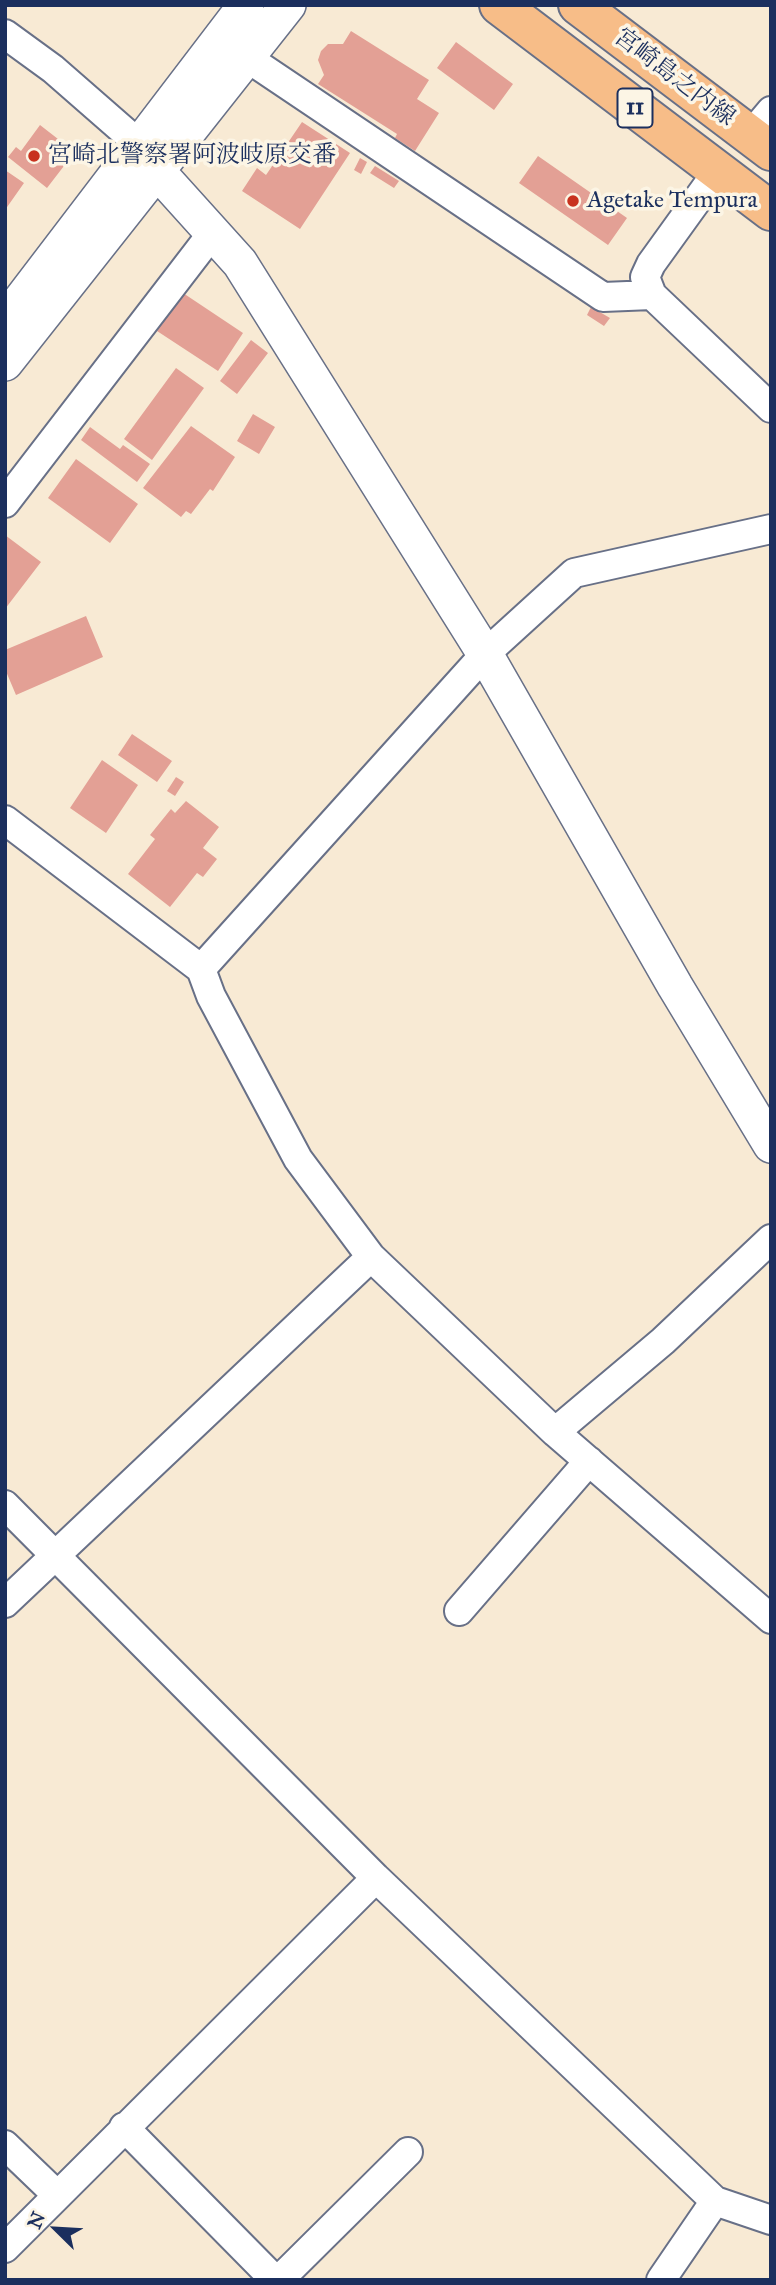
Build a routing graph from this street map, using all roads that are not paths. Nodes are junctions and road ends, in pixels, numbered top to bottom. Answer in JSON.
{"nodes":[{"id":1,"x":246,"y":5,"type":"edge"},
{"id":2,"x":288,"y":5,"type":"edge"},
{"id":3,"x":499,"y":5,"type":"edge"},
{"id":4,"x":578,"y":5,"type":"edge"},
{"id":5,"x":5,"y":34,"type":"edge"},
{"id":6,"x":246,"y":57,"type":"junction"},
{"id":7,"x":764,"y":133,"type":"edge"},
{"id":8,"x":149,"y":158,"type":"junction"},
{"id":9,"x":718,"y":171,"type":"junction"},
{"id":10,"x":771,"y":211,"type":"edge"},
{"id":11,"x":214,"y":230,"type":"junction"},
{"id":12,"x":652,"y":295,"type":"junction"},
{"id":13,"x":5,"y":321,"type":"edge"},
{"id":14,"x":5,"y":363,"type":"edge"},
{"id":15,"x":771,"y":408,"type":"edge"},
{"id":16,"x":5,"y":503,"type":"edge"},
{"id":17,"x":771,"y":529,"type":"edge"},
{"id":18,"x":485,"y":654,"type":"junction"},
{"id":19,"x":11,"y":834,"type":"edge"},
{"id":20,"x":201,"y":969,"type":"junction"},
{"id":21,"x":771,"y":1145,"type":"edge"},
{"id":22,"x":771,"y":1239,"type":"edge"},
{"id":23,"x":371,"y":1257,"type":"junction"},
{"id":24,"x":555,"y":1432,"type":"junction"},
{"id":25,"x":589,"y":1461,"type":"junction"},
{"id":26,"x":5,"y":1505,"type":"edge"},
{"id":27,"x":54,"y":1556,"type":"junction"},
{"id":28,"x":5,"y":1603,"type":"edge"},
{"id":29,"x":459,"y":1611,"type":"dead end"},
{"id":30,"x":771,"y":1619,"type":"edge"},
{"id":31,"x":376,"y":1878,"type":"junction"},
{"id":32,"x":124,"y":2127,"type":"junction"},
{"id":33,"x":5,"y":2145,"type":"edge"},
{"id":34,"x":408,"y":2152,"type":"dead end"},
{"id":35,"x":57,"y":2194,"type":"junction"},
{"id":36,"x":715,"y":2201,"type":"junction"},
{"id":37,"x":771,"y":2220,"type":"edge"},
{"id":38,"x":5,"y":2248,"type":"edge"},
{"id":39,"x":277,"y":2280,"type":"edge"},
{"id":40,"x":661,"y":2280,"type":"edge"}],
"edges":[{"from":1,"to":8,"type":"street"},
{"from":2,"to":6,"type":"street"},
{"from":3,"to":9,"type":"main road","name":"宮崎島之内線","number":"11"},
{"from":4,"to":7,"type":"main road","name":"宮崎島之内線","number":"11"},
{"from":5,"to":8,"type":"street"},
{"from":6,"to":8,"type":"street"},
{"from":6,"to":12,"type":"street"},
{"from":8,"to":11,"type":"street"},
{"from":8,"to":13,"type":"street"},
{"from":8,"to":14,"type":"street"},
{"from":9,"to":10,"type":"main road","name":"宮崎島之内線","number":"11"},
{"from":9,"to":12,"type":"street"},
{"from":11,"to":16,"type":"street"},
{"from":11,"to":18,"type":"street"},
{"from":12,"to":15,"type":"street"},
{"from":17,"to":18,"type":"street"},
{"from":18,"to":20,"type":"street"},
{"from":18,"to":21,"type":"street"},
{"from":19,"to":20,"type":"street"},
{"from":20,"to":23,"type":"street"},
{"from":22,"to":24,"type":"street"},
{"from":23,"to":24,"type":"street"},
{"from":23,"to":27,"type":"street"},
{"from":24,"to":25,"type":"street"},
{"from":25,"to":29,"type":"street"},
{"from":25,"to":30,"type":"street"},
{"from":26,"to":27,"type":"street"},
{"from":27,"to":28,"type":"street"},
{"from":27,"to":31,"type":"street"},
{"from":31,"to":32,"type":"street"},
{"from":31,"to":36,"type":"street"},
{"from":32,"to":35,"type":"street"},
{"from":32,"to":39,"type":"street"},
{"from":33,"to":35,"type":"street"},
{"from":34,"to":39,"type":"street"},
{"from":35,"to":38,"type":"street"},
{"from":36,"to":37,"type":"street"},
{"from":36,"to":40,"type":"street"}]}
